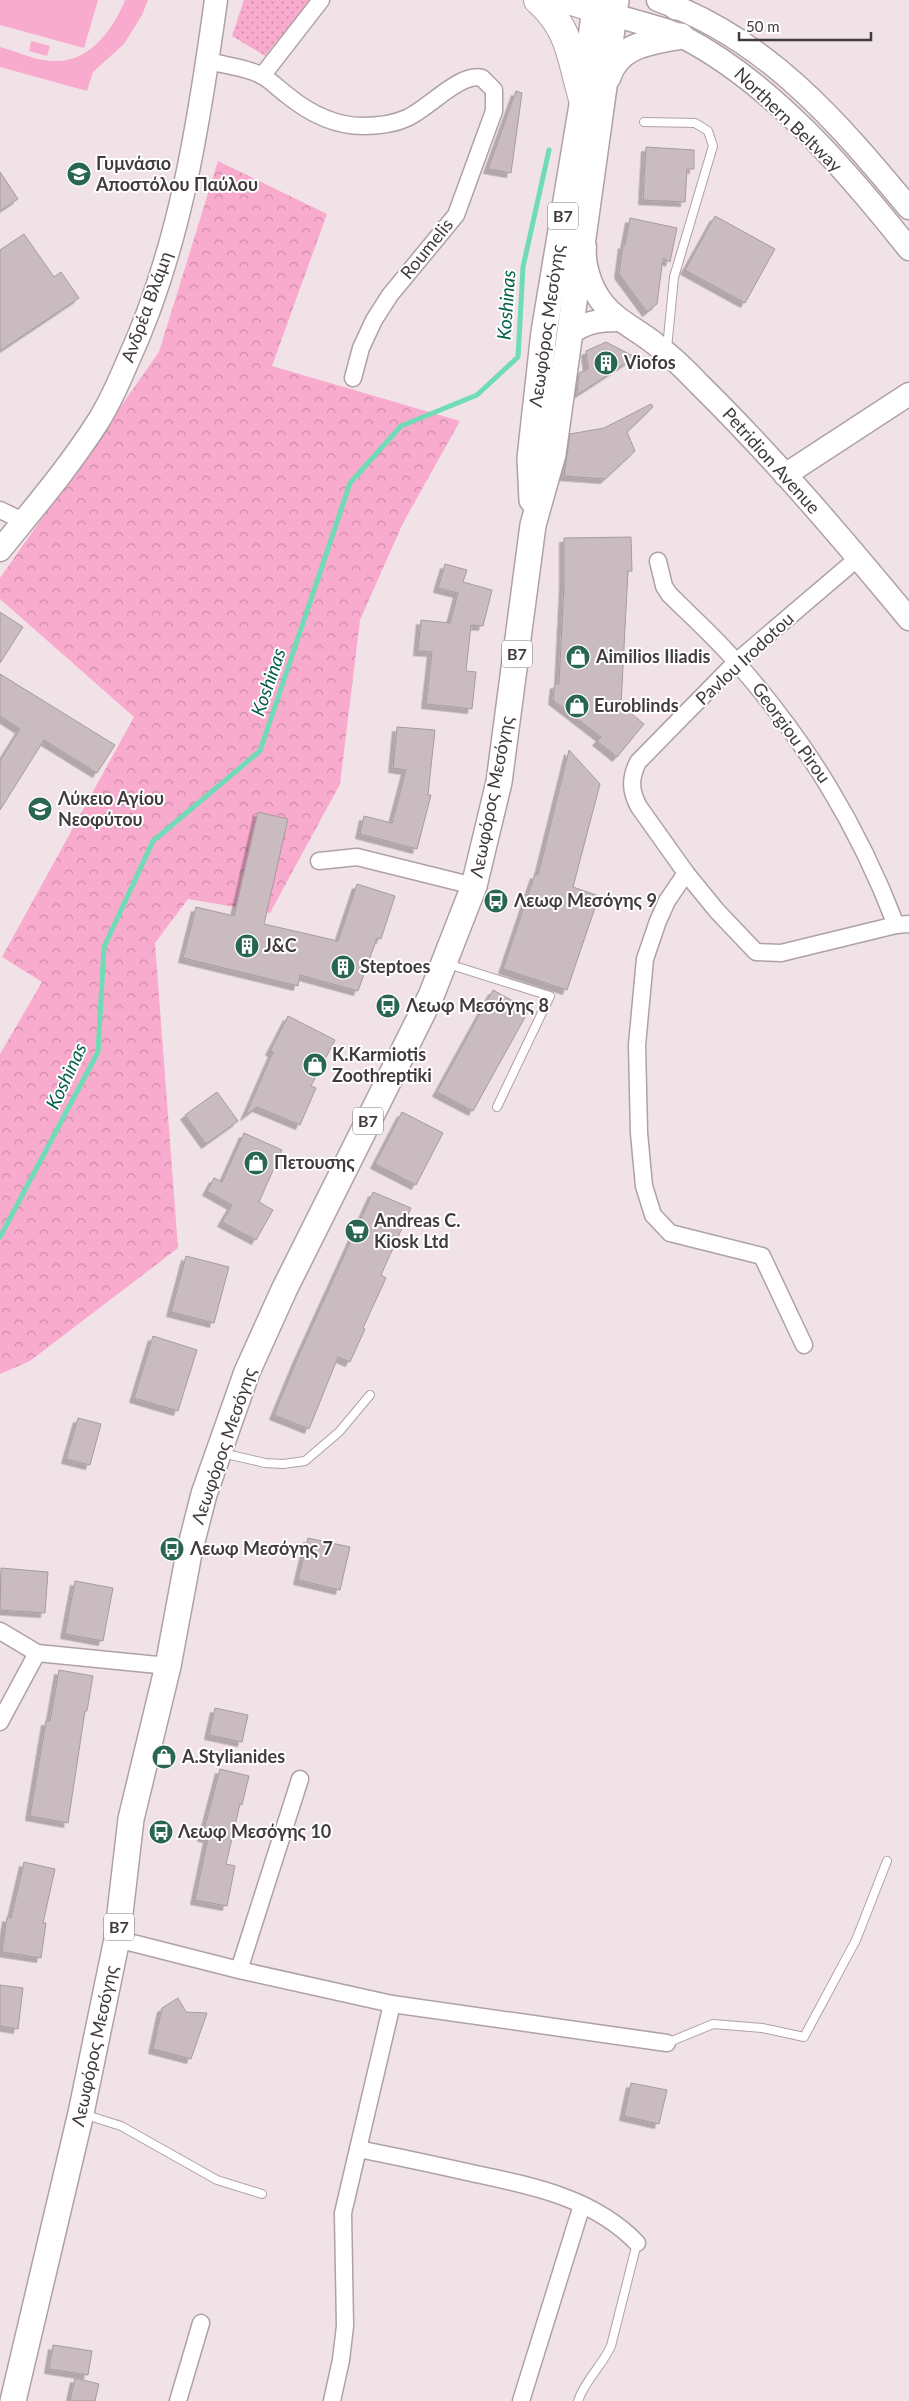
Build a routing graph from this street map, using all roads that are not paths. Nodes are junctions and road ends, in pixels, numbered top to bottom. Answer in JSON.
{"nodes":[{"id":1,"x":216,"y":0,"type":"edge"},
{"id":2,"x":321,"y":0,"type":"edge"},
{"id":3,"x":538,"y":0,"type":"edge"},
{"id":4,"x":569,"y":0,"type":"edge"},
{"id":5,"x":668,"y":2,"type":"edge"},
{"id":6,"x":605,"y":6,"type":"edge"},
{"id":7,"x":681,"y":36,"type":"junction"},
{"id":8,"x":208,"y":60,"type":"junction"},
{"id":9,"x":262,"y":76,"type":"junction"},
{"id":10,"x":594,"y":93,"type":"junction"},
{"id":11,"x":644,"y":122,"type":"dead end"},
{"id":12,"x":909,"y":208,"type":"edge"},
{"id":13,"x":587,"y":217,"type":"junction"},
{"id":14,"x":909,"y":250,"type":"edge"},
{"id":15,"x":618,"y":320,"type":"junction"},
{"id":16,"x":567,"y":349,"type":"junction"},
{"id":17,"x":666,"y":353,"type":"junction"},
{"id":18,"x":353,"y":378,"type":"dead end"},
{"id":19,"x":909,"y":394,"type":"edge"},
{"id":20,"x":785,"y":475,"type":"junction"},
{"id":21,"x":0,"y":510,"type":"edge"},
{"id":22,"x":23,"y":522,"type":"junction"},
{"id":23,"x":533,"y":525,"type":"junction"},
{"id":24,"x":0,"y":550,"type":"edge"},
{"id":25,"x":858,"y":558,"type":"junction"},
{"id":26,"x":658,"y":562,"type":"dead end"},
{"id":27,"x":909,"y":619,"type":"edge"},
{"id":28,"x":736,"y":662,"type":"junction"},
{"id":29,"x":319,"y":861,"type":"dead end"},
{"id":30,"x":686,"y":873,"type":"junction"},
{"id":31,"x":474,"y":886,"type":"junction"},
{"id":32,"x":902,"y":925,"type":"edge"},
{"id":33,"x":444,"y":962,"type":"junction"},
{"id":34,"x":497,"y":1107,"type":"dead end"},
{"id":35,"x":804,"y":1345,"type":"dead end"},
{"id":36,"x":370,"y":1395,"type":"dead end"},
{"id":37,"x":217,"y":1452,"type":"junction"},
{"id":38,"x":0,"y":1631,"type":"edge"},
{"id":39,"x":37,"y":1653,"type":"junction"},
{"id":40,"x":168,"y":1666,"type":"junction"},
{"id":41,"x":0,"y":1722,"type":"edge"},
{"id":42,"x":300,"y":1779,"type":"dead end"},
{"id":43,"x":887,"y":1861,"type":"dead end"},
{"id":44,"x":117,"y":1939,"type":"junction"},
{"id":45,"x":239,"y":1970,"type":"junction"},
{"id":46,"x":392,"y":2004,"type":"junction"},
{"id":47,"x":667,"y":2043,"type":"joint"},
{"id":48,"x":81,"y":2113,"type":"junction"},
{"id":49,"x":358,"y":2149,"type":"junction"},
{"id":50,"x":262,"y":2194,"type":"dead end"},
{"id":51,"x":582,"y":2205,"type":"junction"},
{"id":52,"x":637,"y":2243,"type":"joint"},
{"id":53,"x":201,"y":2323,"type":"dead end"},
{"id":54,"x":12,"y":2401,"type":"edge"},
{"id":55,"x":178,"y":2401,"type":"edge"},
{"id":56,"x":332,"y":2401,"type":"edge"},
{"id":57,"x":521,"y":2401,"type":"edge"},
{"id":58,"x":578,"y":2401,"type":"edge"}],
"edges":[{"from":1,"to":8,"type":"street","name":"Ανδρέα Βλάμη"},
{"from":2,"to":9,"type":"street"},
{"from":3,"to":10,"type":"highway"},
{"from":4,"to":6,"type":"highway"},
{"from":5,"to":12,"type":"street","name":"Northern Beltway"},
{"from":6,"to":7,"type":"street","name":"Northern Beltway"},
{"from":6,"to":10,"type":"main road","name":"Λεωφόρος Μεσόγης","number":"B7"},
{"from":7,"to":10,"type":"main road"},
{"from":7,"to":14,"type":"street","name":"Northern Beltway"},
{"from":8,"to":9,"type":"street"},
{"from":8,"to":22,"type":"street","name":"Ανδρέα Βλάμη"},
{"from":9,"to":18,"type":"street","name":"Roumelis"},
{"from":10,"to":13,"type":"main road","name":"Λεωφόρος Μεσόγης","number":"B7"},
{"from":10,"to":23,"type":"main road","name":"Λεωφόρος Μεσόγης","number":"B7"},
{"from":11,"to":17,"type":"lane"},
{"from":13,"to":15,"type":"street","name":"Petridion Avenue"},
{"from":13,"to":16,"type":"main road","name":"Λεωφόρος Μεσόγης","number":"B7"},
{"from":15,"to":16,"type":"street"},
{"from":15,"to":17,"type":"street","name":"Petridion Avenue"},
{"from":16,"to":23,"type":"main road","name":"Λεωφόρος Μεσόγης","number":"B7"},
{"from":17,"to":20,"type":"street","name":"Petridion Avenue"},
{"from":19,"to":20,"type":"street"},
{"from":20,"to":25,"type":"street","name":"Petridion Avenue"},
{"from":21,"to":22,"type":"street"},
{"from":22,"to":24,"type":"street","name":"Ανδρέα Βλάμη"},
{"from":23,"to":31,"type":"main road","name":"Λεωφόρος Μεσόγης","number":"B7"},
{"from":25,"to":27,"type":"street","name":"Petridion Avenue"},
{"from":25,"to":28,"type":"street","name":"Pavlou Irodotou"},
{"from":26,"to":28,"type":"street","name":"Georgiou Pirou"},
{"from":28,"to":30,"type":"street","name":"Pavlou Irodotou"},
{"from":28,"to":32,"type":"street","name":"Georgiou Pirou"},
{"from":29,"to":31,"type":"street"},
{"from":30,"to":32,"type":"street","name":"Pavlou Irodotou"},
{"from":30,"to":35,"type":"street"},
{"from":31,"to":33,"type":"main road","name":"Λεωφόρος Μεσόγης","number":"B7"},
{"from":33,"to":34,"type":"lane"},
{"from":33,"to":37,"type":"main road","name":"Λεωφόρος Μεσόγης","number":"B7"},
{"from":36,"to":37,"type":"lane"},
{"from":37,"to":40,"type":"main road","name":"Λεωφόρος Μεσόγης","number":"B7"},
{"from":38,"to":39,"type":"street"},
{"from":39,"to":40,"type":"street"},
{"from":39,"to":41,"type":"street"},
{"from":40,"to":44,"type":"main road","name":"Λεωφόρος Μεσόγης","number":"B7"},
{"from":42,"to":45,"type":"street"},
{"from":43,"to":47,"type":"lane"},
{"from":44,"to":45,"type":"street"},
{"from":44,"to":48,"type":"main road","name":"Λεωφόρος Μεσόγης","number":"B7"},
{"from":45,"to":46,"type":"street"},
{"from":46,"to":47,"type":"street"},
{"from":46,"to":49,"type":"street"},
{"from":48,"to":50,"type":"lane"},
{"from":48,"to":54,"type":"main road","name":"Λεωφόρος Μεσόγης","number":"B7"},
{"from":49,"to":51,"type":"street"},
{"from":49,"to":56,"type":"street"},
{"from":51,"to":52,"type":"street"},
{"from":51,"to":57,"type":"street"},
{"from":52,"to":58,"type":"lane"},
{"from":53,"to":55,"type":"street"}]}
